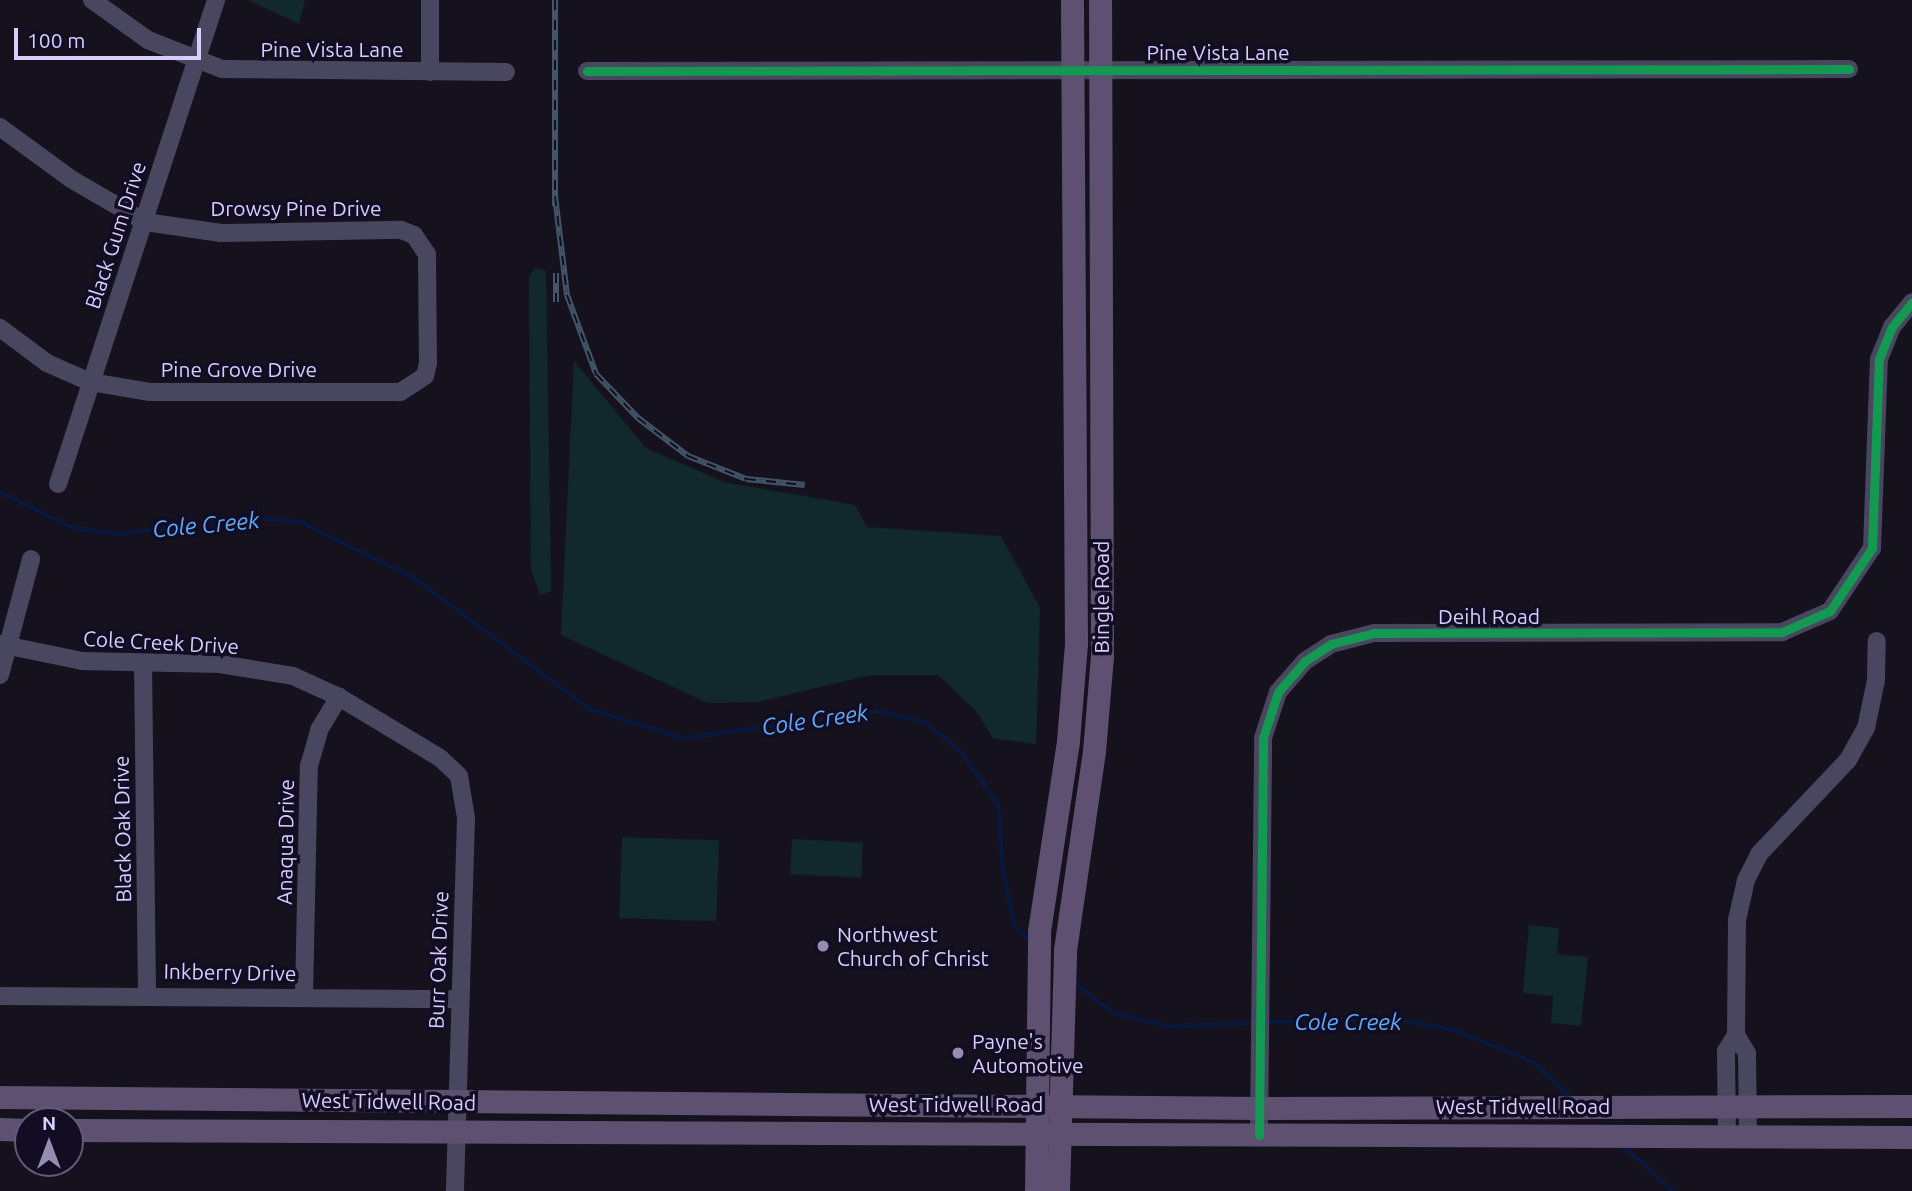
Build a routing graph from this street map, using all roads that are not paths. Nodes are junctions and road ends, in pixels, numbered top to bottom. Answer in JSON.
{"nodes":[{"id":1,"x":92,"y":0,"type":"edge"},
{"id":2,"x":216,"y":0,"type":"edge"},
{"id":3,"x":430,"y":0,"type":"edge"},
{"id":4,"x":1072,"y":0,"type":"edge"},
{"id":5,"x":1100,"y":0,"type":"edge"},
{"id":6,"x":195,"y":61,"type":"junction"},
{"id":7,"x":1100,"y":69,"type":"junction"},
{"id":8,"x":1849,"y":69,"type":"dead end"},
{"id":9,"x":1071,"y":70,"type":"junction"},
{"id":10,"x":587,"y":71,"type":"dead end"},
{"id":11,"x":429,"y":72,"type":"junction"},
{"id":12,"x":506,"y":72,"type":"dead end"},
{"id":13,"x":0,"y":127,"type":"edge"},
{"id":14,"x":145,"y":222,"type":"junction"},
{"id":15,"x":1912,"y":302,"type":"edge"},
{"id":16,"x":428,"y":312,"type":"joint"},
{"id":17,"x":1101,"y":327,"type":"junction"},
{"id":18,"x":0,"y":328,"type":"edge"},
{"id":19,"x":1072,"y":328,"type":"junction"},
{"id":20,"x":90,"y":382,"type":"junction"},
{"id":21,"x":58,"y":484,"type":"dead end"},
{"id":22,"x":31,"y":559,"type":"dead end"},
{"id":23,"x":1102,"y":572,"type":"junction"},
{"id":24,"x":1077,"y":573,"type":"junction"},
{"id":25,"x":1877,"y":641,"type":"dead end"},
{"id":26,"x":3,"y":645,"type":"edge"},
{"id":27,"x":143,"y":664,"type":"junction"},
{"id":28,"x":0,"y":675,"type":"edge"},
{"id":29,"x":339,"y":696,"type":"junction"},
{"id":30,"x":466,"y":818,"type":"joint"},
{"id":31,"x":1053,"y":835,"type":"junction"},
{"id":32,"x":1078,"y":839,"type":"junction"},
{"id":33,"x":147,"y":994,"type":"junction"},
{"id":34,"x":0,"y":996,"type":"edge"},
{"id":35,"x":304,"y":996,"type":"junction"},
{"id":36,"x":460,"y":999,"type":"junction"},
{"id":37,"x":0,"y":1097,"type":"edge"},
{"id":38,"x":456,"y":1102,"type":"junction"},
{"id":39,"x":668,"y":1103,"type":"junction"},
{"id":40,"x":821,"y":1104,"type":"junction"},
{"id":41,"x":1048,"y":1104,"type":"junction"},
{"id":42,"x":1404,"y":1105,"type":"junction"},
{"id":43,"x":1737,"y":1105,"type":"junction"},
{"id":44,"x":1912,"y":1106,"type":"edge"},
{"id":45,"x":1259,"y":1108,"type":"junction"},
{"id":46,"x":84,"y":1130,"type":"edge"},
{"id":47,"x":455,"y":1131,"type":"junction"},
{"id":48,"x":668,"y":1133,"type":"junction"},
{"id":49,"x":823,"y":1133,"type":"junction"},
{"id":50,"x":1047,"y":1134,"type":"junction"},
{"id":51,"x":1259,"y":1135,"type":"junction"},
{"id":52,"x":1406,"y":1135,"type":"junction"},
{"id":53,"x":1912,"y":1137,"type":"edge"},
{"id":54,"x":1737,"y":1138,"type":"junction"},
{"id":55,"x":455,"y":1191,"type":"edge"},
{"id":56,"x":1036,"y":1191,"type":"edge"},
{"id":57,"x":1058,"y":1191,"type":"edge"}],
"edges":[{"from":1,"to":6,"type":"street","name":"Pine Vista Lane"},
{"from":2,"to":6,"type":"street","name":"Black Gum Drive"},
{"from":3,"to":11,"type":"street"},
{"from":4,"to":9,"type":"main road","name":"Bingle Road"},
{"from":5,"to":7,"type":"main road","name":"Bingle Road"},
{"from":6,"to":11,"type":"street","name":"Pine Vista Lane"},
{"from":6,"to":14,"type":"street","name":"Black Gum Drive"},
{"from":7,"to":8,"type":"street","name":"Pine Vista Lane"},
{"from":7,"to":9,"type":"street","name":"Pine Vista Lane"},
{"from":7,"to":17,"type":"main road","name":"Bingle Road"},
{"from":9,"to":10,"type":"street","name":"Pine Vista Lane"},
{"from":9,"to":19,"type":"main road","name":"Bingle Road"},
{"from":11,"to":12,"type":"street","name":"Pine Vista Lane"},
{"from":13,"to":14,"type":"street","name":"Drowsy Pine Drive"},
{"from":14,"to":16,"type":"street","name":"Drowsy Pine Drive"},
{"from":14,"to":20,"type":"street","name":"Black Gum Drive"},
{"from":15,"to":45,"type":"street","name":"Deihl Road"},
{"from":16,"to":20,"type":"street","name":"Pine Grove Drive"},
{"from":17,"to":19,"type":"main road"},
{"from":17,"to":23,"type":"main road","name":"Bingle Road"},
{"from":18,"to":20,"type":"street","name":"Pine Grove Drive"},
{"from":19,"to":24,"type":"main road","name":"Bingle Road"},
{"from":20,"to":21,"type":"street","name":"Black Gum Drive"},
{"from":22,"to":26,"type":"street"},
{"from":23,"to":24,"type":"main road"},
{"from":23,"to":32,"type":"main road","name":"Bingle Road"},
{"from":24,"to":31,"type":"main road","name":"Bingle Road"},
{"from":25,"to":43,"type":"street"},
{"from":26,"to":27,"type":"street","name":"Cole Creek Drive"},
{"from":26,"to":28,"type":"street"},
{"from":27,"to":29,"type":"street","name":"Cole Creek Drive"},
{"from":27,"to":33,"type":"street","name":"Black Oak Drive"},
{"from":29,"to":30,"type":"street","name":"Cole Creek Drive"},
{"from":29,"to":35,"type":"street","name":"Anaqua Drive"},
{"from":30,"to":36,"type":"street","name":"Burr Oak Drive"},
{"from":31,"to":32,"type":"main road"},
{"from":31,"to":41,"type":"main road","name":"Bingle Road"},
{"from":32,"to":41,"type":"main road","name":"Bingle Road"},
{"from":33,"to":34,"type":"street","name":"Inkberry Drive"},
{"from":33,"to":35,"type":"street","name":"Inkberry Drive"},
{"from":35,"to":36,"type":"street","name":"Inkberry Drive"},
{"from":36,"to":38,"type":"street","name":"Burr Oak Drive"},
{"from":37,"to":38,"type":"main road","name":"West Tidwell Road"},
{"from":38,"to":39,"type":"main road","name":"West Tidwell Road"},
{"from":38,"to":47,"type":"street","name":"Burr Oak Drive"},
{"from":39,"to":40,"type":"main road","name":"West Tidwell Road"},
{"from":39,"to":48,"type":"main road"},
{"from":40,"to":41,"type":"main road","name":"West Tidwell Road"},
{"from":40,"to":49,"type":"main road"},
{"from":41,"to":45,"type":"main road","name":"West Tidwell Road"},
{"from":41,"to":50,"type":"main road","name":"Bingle Road"},
{"from":42,"to":43,"type":"main road","name":"West Tidwell Road"},
{"from":42,"to":45,"type":"main road","name":"West Tidwell Road"},
{"from":42,"to":52,"type":"main road"},
{"from":43,"to":44,"type":"main road","name":"West Tidwell Road"},
{"from":43,"to":54,"type":"street"},
{"from":45,"to":51,"type":"street","name":"Deihl Road"},
{"from":46,"to":47,"type":"main road","name":"West Tidwell Road"},
{"from":47,"to":48,"type":"main road","name":"West Tidwell Road"},
{"from":47,"to":55,"type":"street","name":"Burr Oak Drive"},
{"from":48,"to":49,"type":"main road","name":"West Tidwell Road"},
{"from":49,"to":50,"type":"main road","name":"West Tidwell Road"},
{"from":50,"to":51,"type":"main road","name":"West Tidwell Road"},
{"from":50,"to":56,"type":"main road","name":"Bingle Road"},
{"from":50,"to":57,"type":"main road","name":"Bingle Road"},
{"from":51,"to":52,"type":"main road","name":"West Tidwell Road"},
{"from":52,"to":54,"type":"main road","name":"West Tidwell Road"},
{"from":53,"to":54,"type":"main road","name":"West Tidwell Road"}]}
